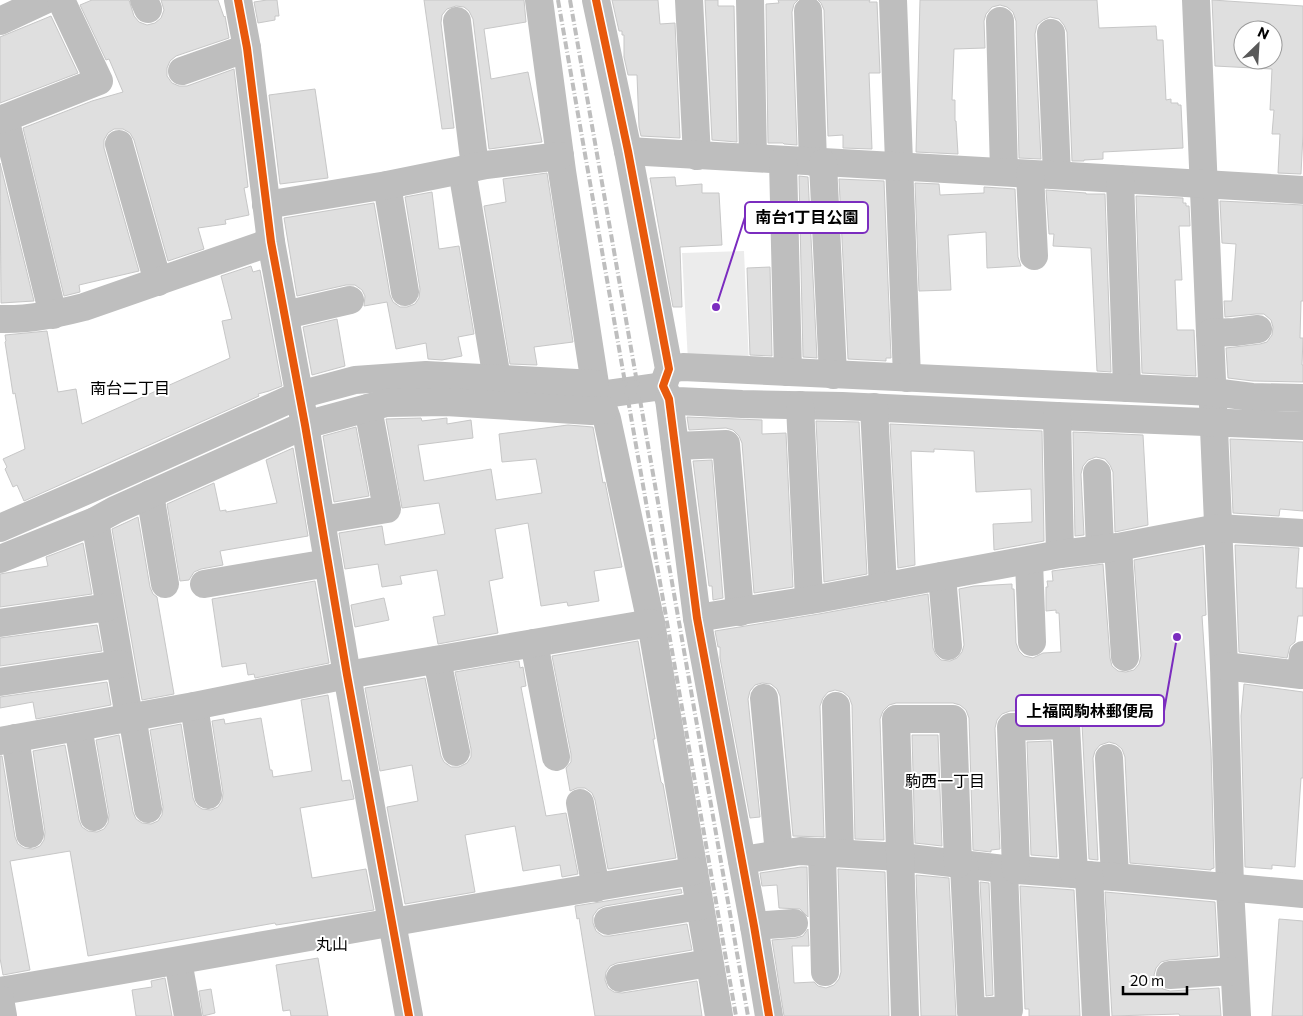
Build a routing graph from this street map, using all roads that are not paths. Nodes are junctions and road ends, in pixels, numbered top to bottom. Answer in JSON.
{"nodes":[{"id":1,"x":45,"y":0,"type":"edge"},
{"id":2,"x":60,"y":0,"type":"edge"},
{"id":3,"x":238,"y":0,"type":"edge"},
{"id":4,"x":540,"y":0,"type":"edge"},
{"id":5,"x":596,"y":0,"type":"edge"},
{"id":6,"x":690,"y":0,"type":"edge"},
{"id":7,"x":750,"y":0,"type":"edge"},
{"id":8,"x":894,"y":0,"type":"edge"},
{"id":9,"x":1196,"y":0,"type":"edge"},
{"id":10,"x":808,"y":11,"type":"dead end"},
{"id":11,"x":0,"y":21,"type":"edge"},
{"id":12,"x":457,"y":21,"type":"dead end"},
{"id":13,"x":1000,"y":21,"type":"dead end"},
{"id":14,"x":1051,"y":33,"type":"dead end"},
{"id":15,"x":247,"y":48,"type":"junction"},
{"id":16,"x":182,"y":71,"type":"dead end"},
{"id":17,"x":2,"y":119,"type":"edge"},
{"id":18,"x":119,"y":144,"type":"dead end"},
{"id":19,"x":628,"y":151,"type":"junction"},
{"id":20,"x":560,"y":156,"type":"junction"},
{"id":21,"x":697,"y":156,"type":"junction"},
{"id":22,"x":753,"y":158,"type":"junction"},
{"id":23,"x":783,"y":161,"type":"junction"},
{"id":24,"x":818,"y":163,"type":"junction"},
{"id":25,"x":900,"y":167,"type":"junction"},
{"id":26,"x":469,"y":169,"type":"junction"},
{"id":27,"x":1017,"y":173,"type":"junction"},
{"id":28,"x":1058,"y":175,"type":"junction"},
{"id":29,"x":1120,"y":179,"type":"junction"},
{"id":30,"x":387,"y":185,"type":"junction"},
{"id":31,"x":1203,"y":185,"type":"junction"},
{"id":32,"x":1303,"y":190,"type":"edge"},
{"id":33,"x":266,"y":205,"type":"junction"},
{"id":34,"x":271,"y":242,"type":"junction"},
{"id":35,"x":1034,"y":256,"type":"dead end"},
{"id":36,"x":158,"y":282,"type":"junction"},
{"id":37,"x":405,"y":292,"type":"dead end"},
{"id":38,"x":350,"y":300,"type":"dead end"},
{"id":39,"x":53,"y":315,"type":"junction"},
{"id":40,"x":285,"y":315,"type":"junction"},
{"id":41,"x":0,"y":319,"type":"edge"},
{"id":42,"x":1258,"y":329,"type":"dead end"},
{"id":43,"x":1210,"y":332,"type":"junction"},
{"id":44,"x":788,"y":372,"type":"junction"},
{"id":45,"x":833,"y":375,"type":"junction"},
{"id":46,"x":907,"y":378,"type":"junction"},
{"id":47,"x":497,"y":379,"type":"junction"},
{"id":48,"x":667,"y":385,"type":"junction"},
{"id":49,"x":1127,"y":388,"type":"junction"},
{"id":50,"x":1213,"y":392,"type":"junction"},
{"id":51,"x":299,"y":395,"type":"junction"},
{"id":52,"x":599,"y":396,"type":"junction"},
{"id":53,"x":1303,"y":398,"type":"edge"},
{"id":54,"x":800,"y":405,"type":"junction"},
{"id":55,"x":874,"y":407,"type":"junction"},
{"id":56,"x":368,"y":408,"type":"junction"},
{"id":57,"x":1057,"y":416,"type":"junction"},
{"id":58,"x":1213,"y":422,"type":"junction"},
{"id":59,"x":305,"y":426,"type":"junction"},
{"id":60,"x":1303,"y":426,"type":"edge"},
{"id":61,"x":675,"y":446,"type":"junction"},
{"id":62,"x":1097,"y":473,"type":"dead end"},
{"id":63,"x":150,"y":494,"type":"junction"},
{"id":64,"x":321,"y":520,"type":"junction"},
{"id":65,"x":95,"y":521,"type":"junction"},
{"id":66,"x":0,"y":528,"type":"edge"},
{"id":67,"x":1218,"y":528,"type":"junction"},
{"id":68,"x":1303,"y":533,"type":"edge"},
{"id":69,"x":1109,"y":548,"type":"junction"},
{"id":70,"x":1060,"y":554,"type":"junction"},
{"id":71,"x":0,"y":559,"type":"edge"},
{"id":72,"x":1029,"y":561,"type":"junction"},
{"id":73,"x":328,"y":563,"type":"junction"},
{"id":74,"x":942,"y":576,"type":"junction"},
{"id":75,"x":165,"y":584,"type":"dead end"},
{"id":76,"x":204,"y":584,"type":"dead end"},
{"id":77,"x":883,"y":586,"type":"junction"},
{"id":78,"x":810,"y":600,"type":"junction"},
{"id":79,"x":109,"y":607,"type":"junction"},
{"id":80,"x":740,"y":612,"type":"junction"},
{"id":81,"x":697,"y":618,"type":"junction"},
{"id":82,"x":0,"y":623,"type":"edge"},
{"id":83,"x":650,"y":623,"type":"junction"},
{"id":84,"x":1032,"y":642,"type":"dead end"},
{"id":85,"x":534,"y":643,"type":"junction"},
{"id":86,"x":948,"y":646,"type":"dead end"},
{"id":87,"x":1303,"y":655,"type":"edge"},
{"id":88,"x":1125,"y":657,"type":"dead end"},
{"id":89,"x":437,"y":660,"type":"junction"},
{"id":90,"x":119,"y":664,"type":"junction"},
{"id":91,"x":1224,"y":666,"type":"junction"},
{"id":92,"x":346,"y":676,"type":"junction"},
{"id":93,"x":0,"y":682,"type":"edge"},
{"id":94,"x":764,"y":698,"type":"dead end"},
{"id":95,"x":194,"y":706,"type":"junction"},
{"id":96,"x":836,"y":706,"type":"dead end"},
{"id":97,"x":131,"y":716,"type":"junction"},
{"id":98,"x":78,"y":727,"type":"junction"},
{"id":99,"x":7,"y":740,"type":"edge"},
{"id":100,"x":456,"y":752,"type":"dead end"},
{"id":101,"x":556,"y":757,"type":"dead end"},
{"id":102,"x":1109,"y":758,"type":"dead end"},
{"id":103,"x":208,"y":795,"type":"dead end"},
{"id":104,"x":580,"y":803,"type":"dead end"},
{"id":105,"x":148,"y":810,"type":"dead end"},
{"id":106,"x":94,"y":817,"type":"dead end"},
{"id":107,"x":30,"y":834,"type":"dead end"},
{"id":108,"x":831,"y":853,"type":"junction"},
{"id":109,"x":779,"y":854,"type":"junction"},
{"id":110,"x":900,"y":857,"type":"junction"},
{"id":111,"x":742,"y":860,"type":"junction"},
{"id":112,"x":961,"y":864,"type":"junction"},
{"id":113,"x":1010,"y":870,"type":"junction"},
{"id":114,"x":694,"y":871,"type":"junction"},
{"id":115,"x":1093,"y":875,"type":"junction"},
{"id":116,"x":1302,"y":886,"type":"edge"},
{"id":117,"x":596,"y":888,"type":"junction"},
{"id":118,"x":1230,"y":888,"type":"junction"},
{"id":119,"x":700,"y":906,"type":"junction"},
{"id":120,"x":608,"y":921,"type":"dead end"},
{"id":121,"x":392,"y":922,"type":"junction"},
{"id":122,"x":794,"y":924,"type":"dead end"},
{"id":123,"x":754,"y":926,"type":"junction"},
{"id":124,"x":178,"y":961,"type":"junction"},
{"id":125,"x":709,"y":963,"type":"junction"},
{"id":126,"x":1234,"y":971,"type":"junction"},
{"id":127,"x":825,"y":972,"type":"dead end"},
{"id":128,"x":1170,"y":975,"type":"dead end"},
{"id":129,"x":620,"y":978,"type":"dead end"},
{"id":130,"x":0,"y":991,"type":"edge"},
{"id":131,"x":0,"y":999,"type":"edge"},
{"id":132,"x":3,"y":1016,"type":"edge"},
{"id":133,"x":188,"y":1016,"type":"edge"},
{"id":134,"x":409,"y":1016,"type":"edge"},
{"id":135,"x":718,"y":1016,"type":"edge"},
{"id":136,"x":769,"y":1016,"type":"edge"},
{"id":137,"x":905,"y":1016,"type":"edge"},
{"id":138,"x":1096,"y":1016,"type":"edge"},
{"id":139,"x":1237,"y":1016,"type":"edge"}],
"edges":[{"from":1,"to":11,"type":"street"},
{"from":2,"to":17,"type":"street"},
{"from":3,"to":15,"type":"street"},
{"from":4,"to":20,"type":"street"},
{"from":5,"to":19,"type":"street"},
{"from":6,"to":21,"type":"street"},
{"from":7,"to":22,"type":"street"},
{"from":8,"to":25,"type":"street"},
{"from":9,"to":31,"type":"street"},
{"from":10,"to":24,"type":"street"},
{"from":12,"to":26,"type":"street"},
{"from":13,"to":27,"type":"street"},
{"from":14,"to":28,"type":"street"},
{"from":15,"to":16,"type":"street"},
{"from":15,"to":33,"type":"street"},
{"from":17,"to":39,"type":"street"},
{"from":18,"to":36,"type":"street"},
{"from":19,"to":21,"type":"street"},
{"from":19,"to":48,"type":"street"},
{"from":20,"to":26,"type":"street"},
{"from":20,"to":52,"type":"street"},
{"from":21,"to":22,"type":"street"},
{"from":22,"to":23,"type":"street"},
{"from":23,"to":24,"type":"street"},
{"from":23,"to":44,"type":"street"},
{"from":24,"to":25,"type":"street"},
{"from":24,"to":45,"type":"street"},
{"from":25,"to":27,"type":"street"},
{"from":25,"to":46,"type":"street"},
{"from":26,"to":30,"type":"street"},
{"from":26,"to":47,"type":"street"},
{"from":27,"to":28,"type":"street"},
{"from":27,"to":35,"type":"street"},
{"from":28,"to":29,"type":"street"},
{"from":29,"to":31,"type":"street"},
{"from":29,"to":49,"type":"street"},
{"from":30,"to":33,"type":"street"},
{"from":30,"to":37,"type":"street"},
{"from":31,"to":32,"type":"street"},
{"from":31,"to":43,"type":"street"},
{"from":33,"to":34,"type":"street"},
{"from":34,"to":36,"type":"street"},
{"from":34,"to":40,"type":"street"},
{"from":36,"to":39,"type":"street"},
{"from":38,"to":40,"type":"street"},
{"from":39,"to":41,"type":"street"},
{"from":40,"to":51,"type":"street"},
{"from":42,"to":43,"type":"street"},
{"from":43,"to":50,"type":"street"},
{"from":44,"to":45,"type":"street"},
{"from":44,"to":48,"type":"street"},
{"from":45,"to":46,"type":"street"},
{"from":46,"to":49,"type":"street"},
{"from":47,"to":51,"type":"street"},
{"from":47,"to":52,"type":"street"},
{"from":48,"to":52,"type":"street"},
{"from":48,"to":54,"type":"street"},
{"from":48,"to":61,"type":"street"},
{"from":49,"to":50,"type":"street"},
{"from":50,"to":53,"type":"street"},
{"from":50,"to":58,"type":"street"},
{"from":51,"to":59,"type":"street"},
{"from":51,"to":66,"type":"street"},
{"from":52,"to":56,"type":"street"},
{"from":52,"to":83,"type":"street"},
{"from":54,"to":55,"type":"street"},
{"from":54,"to":78,"type":"street"},
{"from":55,"to":57,"type":"street"},
{"from":55,"to":77,"type":"street"},
{"from":56,"to":59,"type":"street"},
{"from":56,"to":64,"type":"street"},
{"from":57,"to":58,"type":"street"},
{"from":57,"to":70,"type":"street"},
{"from":58,"to":60,"type":"street"},
{"from":58,"to":67,"type":"street"},
{"from":59,"to":63,"type":"street"},
{"from":59,"to":64,"type":"street"},
{"from":61,"to":80,"type":"street"},
{"from":61,"to":81,"type":"street"},
{"from":62,"to":69,"type":"street"},
{"from":63,"to":65,"type":"street"},
{"from":63,"to":75,"type":"street"},
{"from":64,"to":73,"type":"street"},
{"from":65,"to":71,"type":"street"},
{"from":65,"to":79,"type":"street"},
{"from":67,"to":68,"type":"street"},
{"from":67,"to":69,"type":"street"},
{"from":67,"to":91,"type":"street"},
{"from":69,"to":70,"type":"street"},
{"from":69,"to":88,"type":"street"},
{"from":70,"to":72,"type":"street"},
{"from":72,"to":74,"type":"street"},
{"from":72,"to":84,"type":"street"},
{"from":73,"to":76,"type":"street"},
{"from":73,"to":92,"type":"street"},
{"from":74,"to":77,"type":"street"},
{"from":74,"to":86,"type":"street"},
{"from":77,"to":78,"type":"street"},
{"from":78,"to":80,"type":"street"},
{"from":79,"to":82,"type":"street"},
{"from":79,"to":90,"type":"street"},
{"from":80,"to":81,"type":"street"},
{"from":81,"to":111,"type":"street"},
{"from":83,"to":85,"type":"street"},
{"from":83,"to":114,"type":"street"},
{"from":85,"to":89,"type":"street"},
{"from":85,"to":101,"type":"street"},
{"from":87,"to":91,"type":"street"},
{"from":89,"to":92,"type":"street"},
{"from":89,"to":100,"type":"street"},
{"from":90,"to":93,"type":"street"},
{"from":90,"to":97,"type":"street"},
{"from":91,"to":118,"type":"street"},
{"from":92,"to":95,"type":"street"},
{"from":92,"to":121,"type":"street"},
{"from":94,"to":109,"type":"street"},
{"from":95,"to":97,"type":"street"},
{"from":95,"to":103,"type":"street"},
{"from":96,"to":108,"type":"street"},
{"from":97,"to":98,"type":"street"},
{"from":97,"to":105,"type":"street"},
{"from":98,"to":99,"type":"street"},
{"from":98,"to":106,"type":"street"},
{"from":99,"to":107,"type":"street"},
{"from":102,"to":115,"type":"street"},
{"from":104,"to":117,"type":"street"},
{"from":108,"to":109,"type":"street"},
{"from":108,"to":110,"type":"street"},
{"from":108,"to":127,"type":"street"},
{"from":109,"to":111,"type":"street"},
{"from":110,"to":112,"type":"street"},
{"from":110,"to":112,"type":"street"},
{"from":110,"to":137,"type":"street"},
{"from":111,"to":123,"type":"street"},
{"from":112,"to":113,"type":"street"},
{"from":112,"to":113,"type":"street"},
{"from":113,"to":115,"type":"street"},
{"from":113,"to":115,"type":"street"},
{"from":114,"to":117,"type":"street"},
{"from":114,"to":119,"type":"street"},
{"from":115,"to":118,"type":"street"},
{"from":115,"to":138,"type":"street"},
{"from":116,"to":118,"type":"street"},
{"from":117,"to":121,"type":"street"},
{"from":118,"to":126,"type":"street"},
{"from":119,"to":120,"type":"street"},
{"from":119,"to":125,"type":"street"},
{"from":121,"to":124,"type":"street"},
{"from":121,"to":134,"type":"street"},
{"from":122,"to":123,"type":"street"},
{"from":123,"to":136,"type":"street"},
{"from":124,"to":130,"type":"street"},
{"from":124,"to":133,"type":"street"},
{"from":125,"to":129,"type":"street"},
{"from":125,"to":135,"type":"street"},
{"from":126,"to":128,"type":"street"},
{"from":126,"to":139,"type":"street"},
{"from":131,"to":132,"type":"street"}]}
